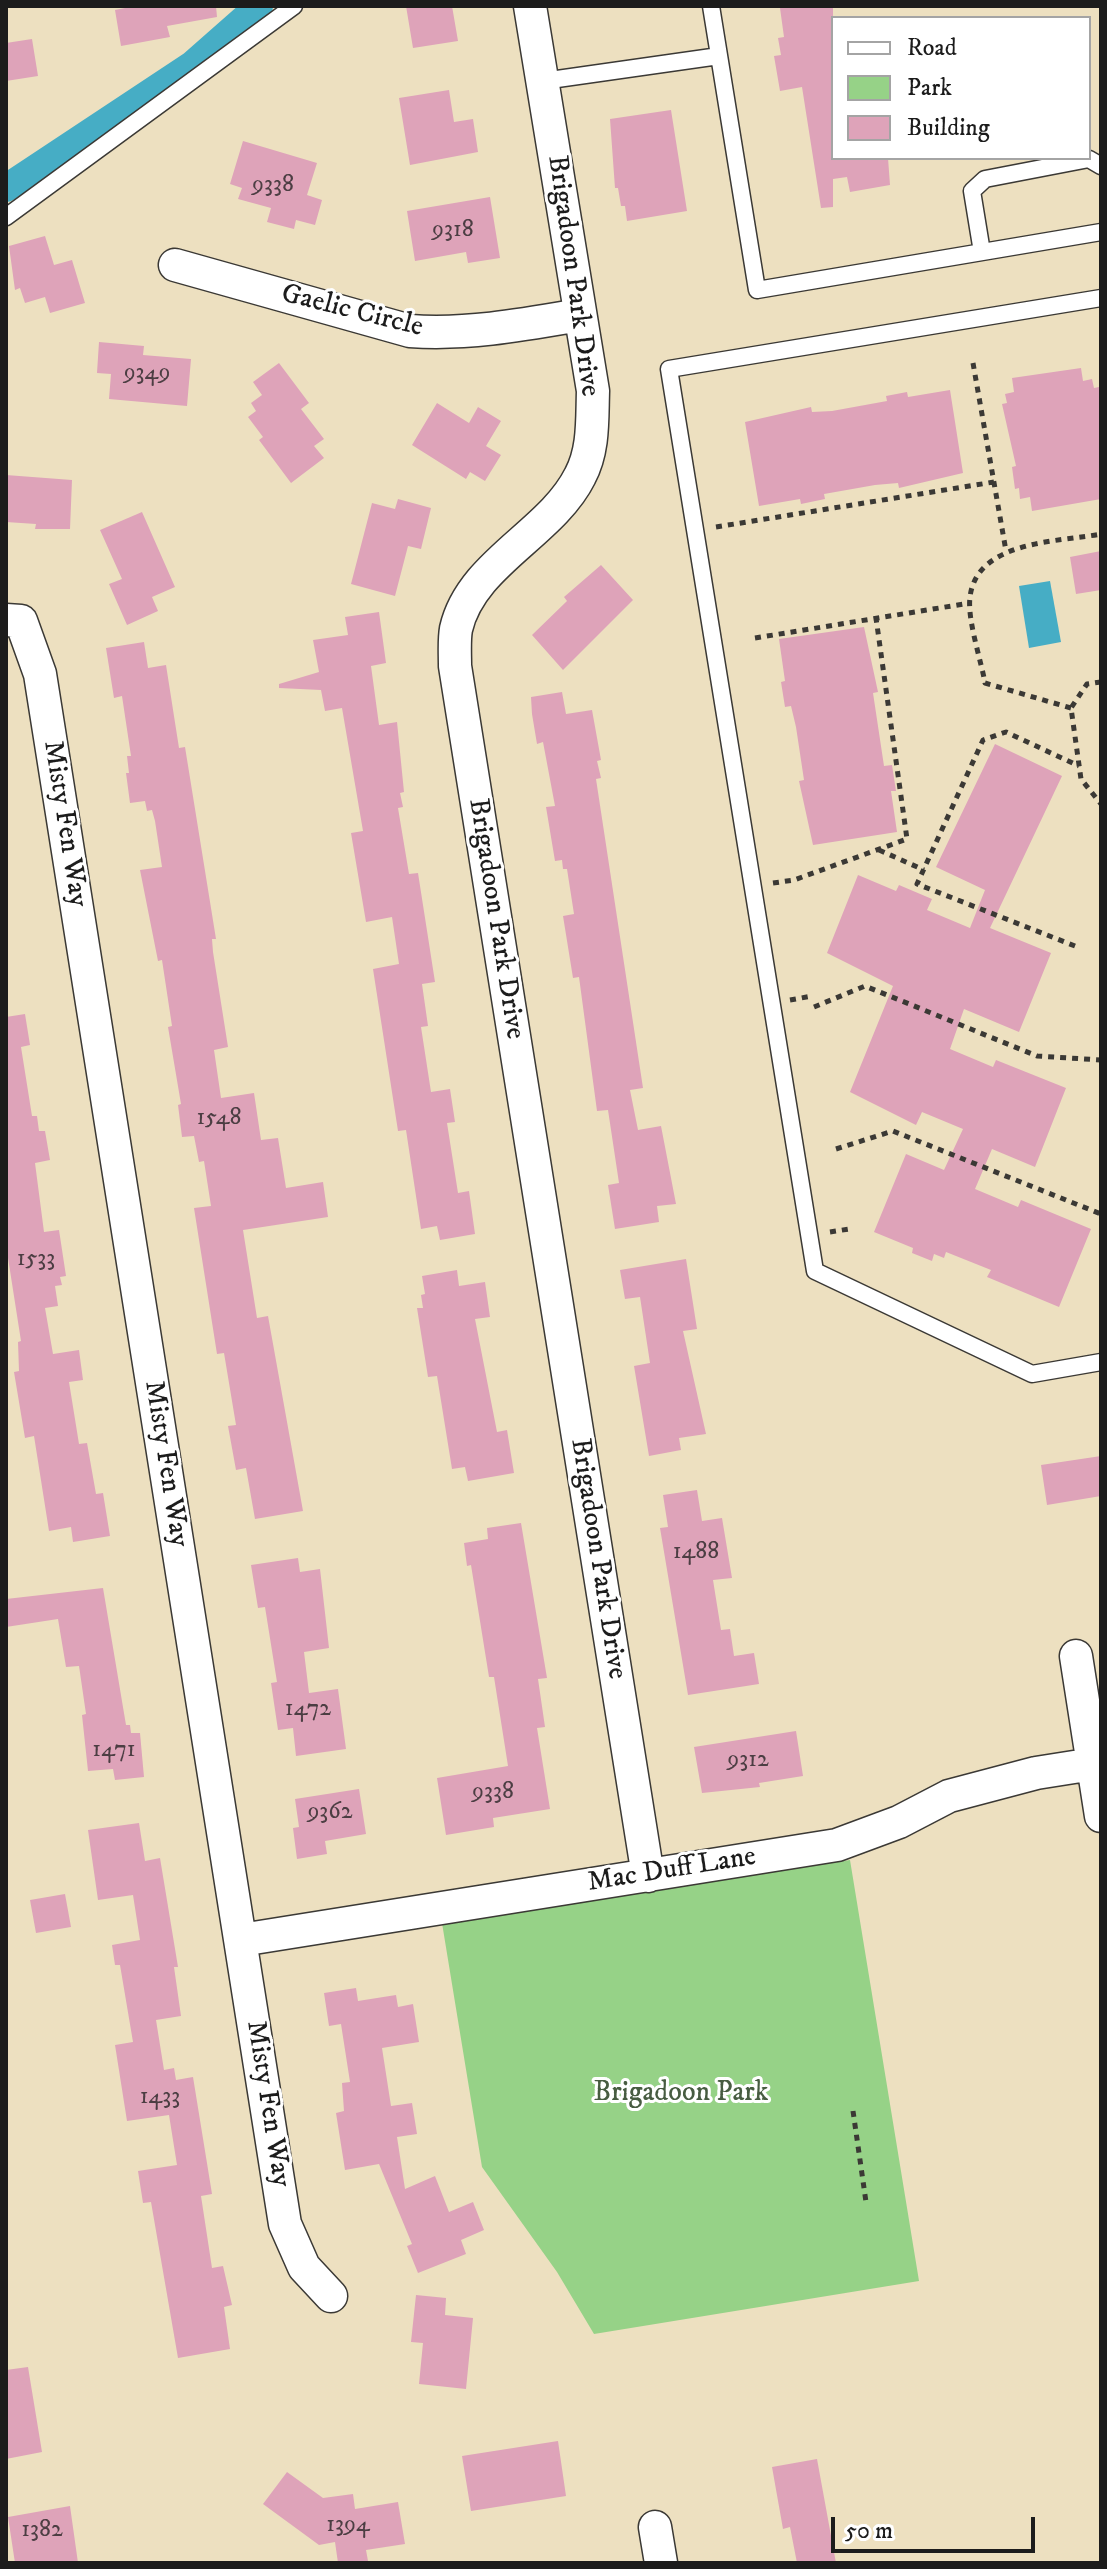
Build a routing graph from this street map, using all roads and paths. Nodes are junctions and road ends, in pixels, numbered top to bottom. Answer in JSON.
{"nodes":[{"id":1,"x":294,"y":6,"type":"edge"},
{"id":2,"x":530,"y":6,"type":"edge"},
{"id":3,"x":711,"y":6,"type":"edge"},
{"id":4,"x":719,"y":56,"type":"junction"},
{"id":5,"x":543,"y":81,"type":"junction"},
{"id":6,"x":1084,"y":160,"type":"edge"},
{"id":7,"x":6,"y":217,"type":"edge"},
{"id":8,"x":1101,"y":232,"type":"edge"},
{"id":9,"x":982,"y":252,"type":"junction"},
{"id":10,"x":175,"y":265,"type":"dead end"},
{"id":11,"x":1101,"y":298,"type":"edge"},
{"id":12,"x":580,"y":315,"type":"junction"},
{"id":13,"x":973,"y":363,"type":"dead end"},
{"id":14,"x":994,"y":482,"type":"junction"},
{"id":15,"x":737,"y":524,"type":"dead end"},
{"id":16,"x":1101,"y":534,"type":"edge"},
{"id":17,"x":1006,"y":551,"type":"junction"},
{"id":18,"x":970,"y":603,"type":"junction"},
{"id":19,"x":876,"y":618,"type":"junction"},
{"id":20,"x":14,"y":621,"type":"edge"},
{"id":21,"x":755,"y":638,"type":"dead end"},
{"id":22,"x":1101,"y":682,"type":"edge"},
{"id":23,"x":1071,"y":708,"type":"junction"},
{"id":24,"x":1079,"y":766,"type":"junction"},
{"id":25,"x":1101,"y":804,"type":"edge"},
{"id":26,"x":878,"y":849,"type":"junction"},
{"id":27,"x":924,"y":870,"type":"junction"},
{"id":28,"x":794,"y":880,"type":"dead end"},
{"id":29,"x":1075,"y":946,"type":"dead end"},
{"id":30,"x":814,"y":1007,"type":"dead end"},
{"id":31,"x":1101,"y":1060,"type":"edge"},
{"id":32,"x":836,"y":1149,"type":"dead end"},
{"id":33,"x":1101,"y":1214,"type":"edge"},
{"id":34,"x":1101,"y":1362,"type":"edge"},
{"id":35,"x":1076,"y":1656,"type":"dead end"},
{"id":36,"x":1093,"y":1764,"type":"junction"},
{"id":37,"x":1101,"y":1816,"type":"edge"},
{"id":38,"x":648,"y":1876,"type":"junction"},
{"id":39,"x":241,"y":1940,"type":"junction"},
{"id":40,"x":853,"y":2111,"type":"dead end"},
{"id":41,"x":866,"y":2202,"type":"dead end"},
{"id":42,"x":331,"y":2296,"type":"dead end"},
{"id":43,"x":655,"y":2527,"type":"dead end"},
{"id":44,"x":661,"y":2563,"type":"edge"}],
"edges":[{"from":1,"to":7,"type":"lane"},
{"from":2,"to":5,"type":"street","name":"Brigadoon Park Drive"},
{"from":3,"to":4,"type":"lane"},
{"from":4,"to":5,"type":"lane"},
{"from":4,"to":9,"type":"lane"},
{"from":5,"to":12,"type":"street","name":"Brigadoon Park Drive"},
{"from":6,"to":9,"type":"lane"},
{"from":8,"to":9,"type":"lane"},
{"from":10,"to":12,"type":"street","name":"Gaelic Circle"},
{"from":11,"to":34,"type":"lane"},
{"from":12,"to":38,"type":"street","name":"Brigadoon Park Drive"},
{"from":13,"to":14,"type":"path"},
{"from":14,"to":15,"type":"path"},
{"from":14,"to":17,"type":"path"},
{"from":16,"to":17,"type":"path"},
{"from":17,"to":18,"type":"path"},
{"from":18,"to":19,"type":"path"},
{"from":18,"to":23,"type":"path"},
{"from":19,"to":21,"type":"path"},
{"from":19,"to":26,"type":"path"},
{"from":20,"to":39,"type":"street","name":"Misty Fen Way"},
{"from":22,"to":23,"type":"path"},
{"from":23,"to":24,"type":"path"},
{"from":24,"to":25,"type":"path"},
{"from":24,"to":27,"type":"path"},
{"from":26,"to":27,"type":"path"},
{"from":26,"to":28,"type":"path"},
{"from":27,"to":29,"type":"path"},
{"from":30,"to":31,"type":"path"},
{"from":32,"to":33,"type":"path"},
{"from":35,"to":36,"type":"street"},
{"from":36,"to":37,"type":"street"},
{"from":36,"to":38,"type":"street","name":"Mac Duff Lane"},
{"from":38,"to":39,"type":"street","name":"Mac Duff Lane"},
{"from":39,"to":42,"type":"street","name":"Misty Fen Way"},
{"from":40,"to":41,"type":"path"},
{"from":43,"to":44,"type":"street"}]}
